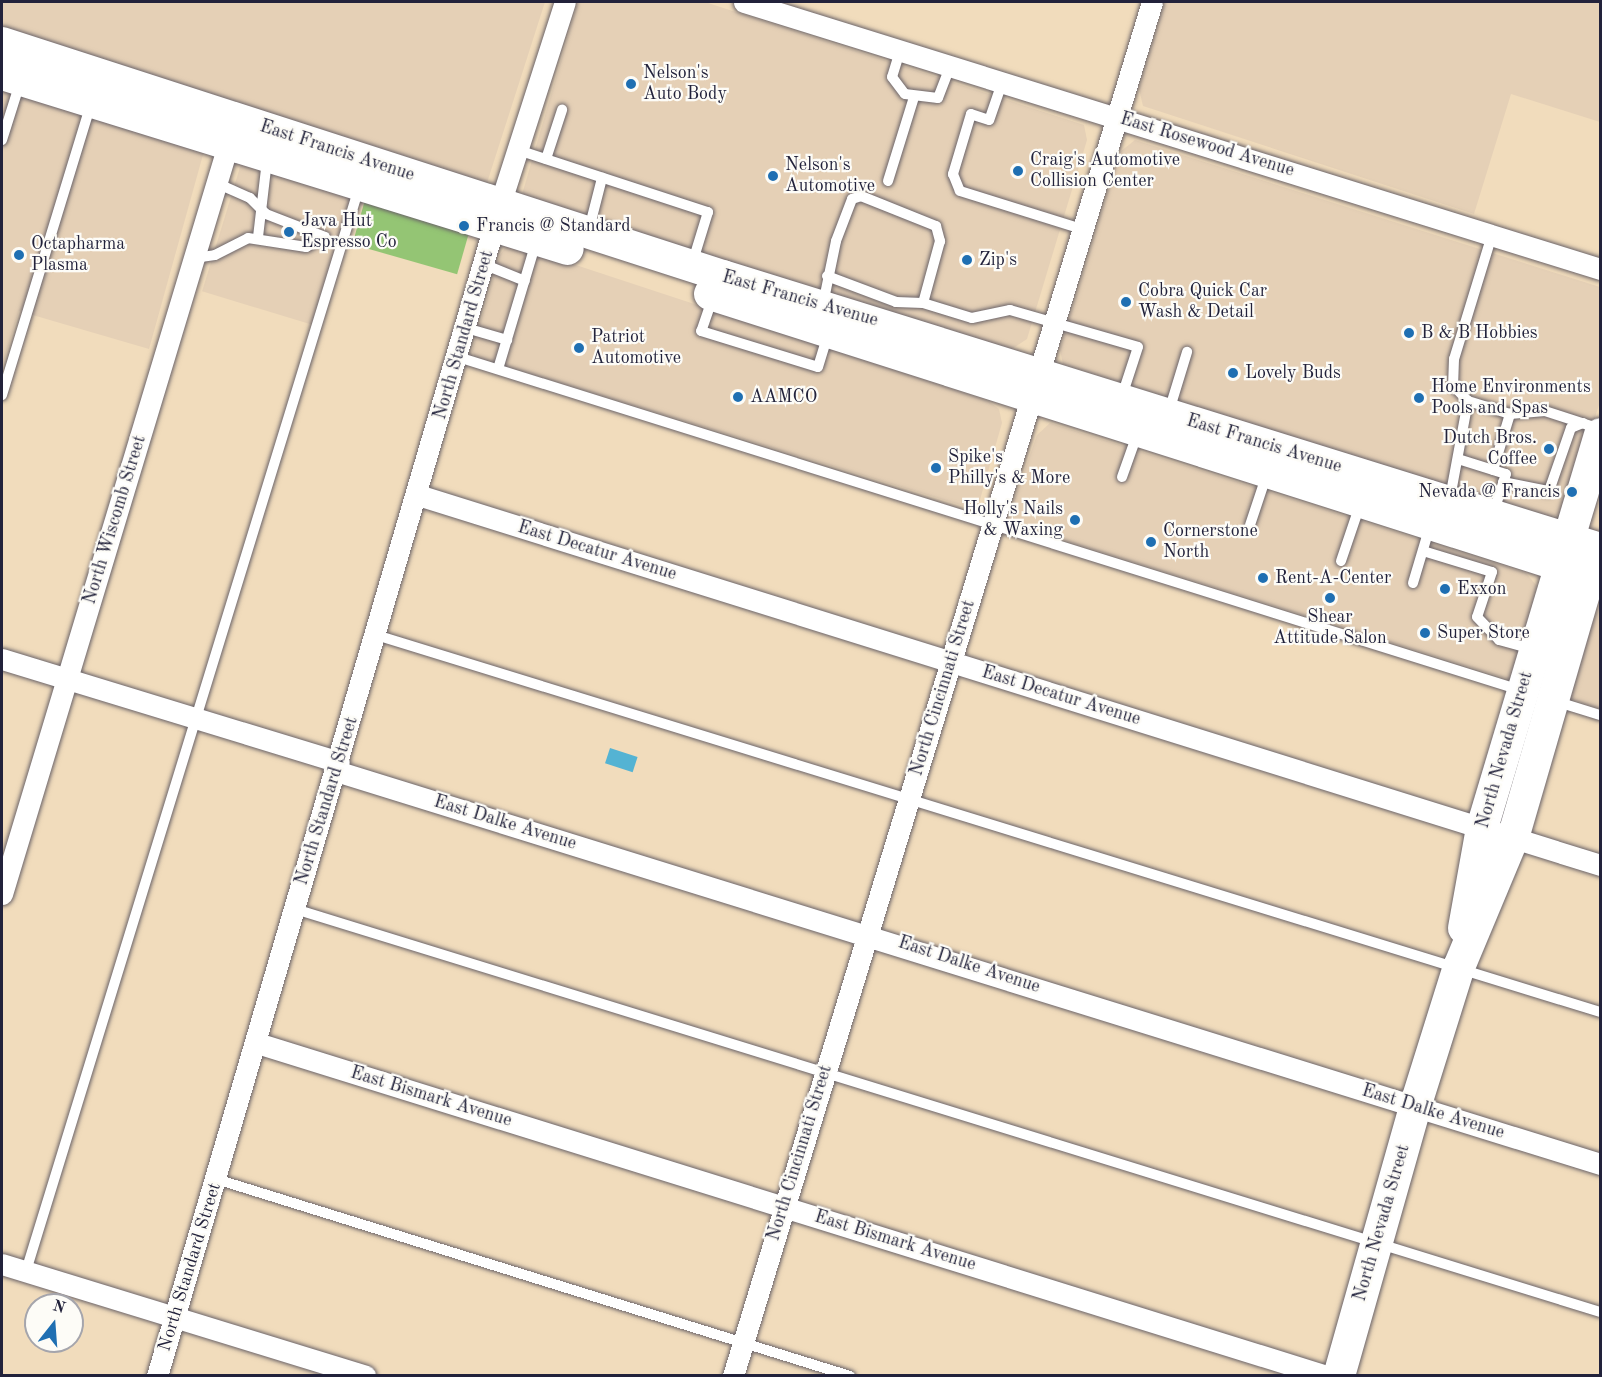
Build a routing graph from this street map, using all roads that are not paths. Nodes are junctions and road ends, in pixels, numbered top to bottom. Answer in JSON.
{"nodes":[{"id":1,"x":565,"y":2,"type":"edge"},
{"id":2,"x":744,"y":2,"type":"edge"},
{"id":3,"x":1152,"y":2,"type":"edge"},
{"id":4,"x":2,"y":43,"type":"edge"},
{"id":5,"x":900,"y":51,"type":"junction"},
{"id":6,"x":950,"y":67,"type":"junction"},
{"id":7,"x":11,"y":77,"type":"edge"},
{"id":8,"x":1002,"y":83,"type":"junction"},
{"id":9,"x":914,"y":97,"type":"junction"},
{"id":10,"x":91,"y":102,"type":"junction"},
{"id":11,"x":561,"y":110,"type":"dead end"},
{"id":12,"x":1114,"y":116,"type":"junction"},
{"id":13,"x":2,"y":140,"type":"edge"},
{"id":14,"x":228,"y":145,"type":"junction"},
{"id":15,"x":518,"y":150,"type":"junction"},
{"id":16,"x":267,"y":157,"type":"junction"},
{"id":17,"x":546,"y":159,"type":"junction"},
{"id":18,"x":602,"y":178,"type":"junction"},
{"id":19,"x":888,"y":182,"type":"dead end"},
{"id":20,"x":217,"y":183,"type":"junction"},
{"id":21,"x":359,"y":185,"type":"junction"},
{"id":22,"x":258,"y":204,"type":"junction"},
{"id":23,"x":497,"y":215,"type":"junction"},
{"id":24,"x":347,"y":226,"type":"junction"},
{"id":25,"x":1079,"y":228,"type":"junction"},
{"id":26,"x":588,"y":232,"type":"junction"},
{"id":27,"x":1492,"y":235,"type":"junction"},
{"id":28,"x":258,"y":237,"type":"junction"},
{"id":29,"x":325,"y":237,"type":"junction"},
{"id":30,"x":537,"y":239,"type":"junction"},
{"id":31,"x":194,"y":258,"type":"junction"},
{"id":32,"x":483,"y":264,"type":"junction"},
{"id":33,"x":692,"y":266,"type":"junction"},
{"id":34,"x":1600,"y":269,"type":"edge"},
{"id":35,"x":525,"y":281,"type":"junction"},
{"id":36,"x":923,"y":303,"type":"junction"},
{"id":37,"x":826,"y":304,"type":"junction"},
{"id":38,"x":876,"y":308,"type":"junction"},
{"id":39,"x":1050,"y":321,"type":"junction"},
{"id":40,"x":466,"y":328,"type":"junction"},
{"id":41,"x":507,"y":340,"type":"junction"},
{"id":42,"x":1187,"y":352,"type":"dead end"},
{"id":43,"x":458,"y":357,"type":"junction"},
{"id":44,"x":498,"y":369,"type":"junction"},
{"id":45,"x":1033,"y":384,"type":"junction"},
{"id":46,"x":2,"y":395,"type":"edge"},
{"id":47,"x":1121,"y":399,"type":"junction"},
{"id":48,"x":1468,"y":401,"type":"junction"},
{"id":49,"x":1168,"y":414,"type":"junction"},
{"id":50,"x":1510,"y":414,"type":"junction"},
{"id":51,"x":1592,"y":429,"type":"edge"},
{"id":52,"x":1600,"y":429,"type":"edge"},
{"id":53,"x":1138,"y":430,"type":"junction"},
{"id":54,"x":1458,"y":459,"type":"junction"},
{"id":55,"x":1493,"y":470,"type":"junction"},
{"id":56,"x":1268,"y":472,"type":"junction"},
{"id":57,"x":1122,"y":477,"type":"dead end"},
{"id":58,"x":1503,"y":482,"type":"junction"},
{"id":59,"x":418,"y":495,"type":"junction"},
{"id":60,"x":1362,"y":502,"type":"junction"},
{"id":61,"x":992,"y":525,"type":"junction"},
{"id":62,"x":1250,"y":525,"type":"dead end"},
{"id":63,"x":1434,"y":526,"type":"junction"},
{"id":64,"x":1480,"y":540,"type":"junction"},
{"id":65,"x":1588,"y":556,"type":"edge"},
{"id":66,"x":1341,"y":561,"type":"dead end"},
{"id":67,"x":1413,"y":583,"type":"dead end"},
{"id":68,"x":376,"y":635,"type":"junction"},
{"id":69,"x":1535,"y":650,"type":"junction"},
{"id":70,"x":2,"y":659,"type":"edge"},
{"id":71,"x":951,"y":661,"type":"junction"},
{"id":72,"x":69,"y":680,"type":"junction"},
{"id":73,"x":1522,"y":691,"type":"junction"},
{"id":74,"x":1552,"y":700,"type":"junction"},
{"id":75,"x":1600,"y":715,"type":"edge"},
{"id":76,"x":198,"y":719,"type":"junction"},
{"id":77,"x":338,"y":767,"type":"junction"},
{"id":78,"x":909,"y":796,"type":"junction"},
{"id":79,"x":1482,"y":828,"type":"junction"},
{"id":80,"x":1513,"y":838,"type":"junction"},
{"id":81,"x":1600,"y":865,"type":"edge"},
{"id":82,"x":2,"y":894,"type":"edge"},
{"id":83,"x":295,"y":909,"type":"junction"},
{"id":84,"x":868,"y":933,"type":"junction"},
{"id":85,"x":1459,"y":968,"type":"junction"},
{"id":86,"x":1600,"y":1012,"type":"edge"},
{"id":87,"x":257,"y":1043,"type":"junction"},
{"id":88,"x":825,"y":1070,"type":"junction"},
{"id":89,"x":1416,"y":1107,"type":"junction"},
{"id":90,"x":1600,"y":1164,"type":"edge"},
{"id":91,"x":216,"y":1179,"type":"junction"},
{"id":92,"x":784,"y":1206,"type":"junction"},
{"id":93,"x":1375,"y":1241,"type":"junction"},
{"id":94,"x":2,"y":1264,"type":"edge"},
{"id":95,"x":26,"y":1272,"type":"junction"},
{"id":96,"x":1600,"y":1312,"type":"edge"},
{"id":97,"x":176,"y":1316,"type":"junction"},
{"id":98,"x":743,"y":1342,"type":"junction"},
{"id":99,"x":157,"y":1376,"type":"edge"},
{"id":100,"x":365,"y":1376,"type":"edge"},
{"id":101,"x":733,"y":1376,"type":"edge"},
{"id":102,"x":850,"y":1376,"type":"edge"},
{"id":103,"x":1327,"y":1376,"type":"edge"},
{"id":104,"x":1339,"y":1376,"type":"edge"}],
"edges":[{"from":1,"to":15,"type":"street","name":"North Standard Street"},
{"from":2,"to":5,"type":"street","name":"East Rosewood Avenue"},
{"from":3,"to":12,"type":"street","name":"North Cincinnati Street"},
{"from":4,"to":23,"type":"main road","name":"East Francis Avenue"},
{"from":5,"to":6,"type":"street","name":"East Rosewood Avenue"},
{"from":5,"to":9,"type":"lane"},
{"from":6,"to":8,"type":"street","name":"East Rosewood Avenue"},
{"from":6,"to":9,"type":"lane"},
{"from":7,"to":10,"type":"main road","name":"East Francis Avenue"},
{"from":7,"to":13,"type":"lane"},
{"from":8,"to":12,"type":"street","name":"East Rosewood Avenue"},
{"from":8,"to":25,"type":"lane"},
{"from":9,"to":19,"type":"lane"},
{"from":10,"to":14,"type":"main road","name":"East Francis Avenue"},
{"from":10,"to":46,"type":"lane"},
{"from":11,"to":17,"type":"lane"},
{"from":12,"to":25,"type":"street","name":"North Cincinnati Street"},
{"from":12,"to":27,"type":"street","name":"East Rosewood Avenue"},
{"from":14,"to":16,"type":"main road","name":"East Francis Avenue"},
{"from":14,"to":20,"type":"street","name":"North Wiscomb Street"},
{"from":15,"to":17,"type":"lane"},
{"from":15,"to":23,"type":"street","name":"North Standard Street"},
{"from":16,"to":21,"type":"main road","name":"East Francis Avenue"},
{"from":16,"to":22,"type":"lane"},
{"from":17,"to":18,"type":"lane"},
{"from":18,"to":26,"type":"lane"},
{"from":18,"to":33,"type":"lane"},
{"from":20,"to":22,"type":"lane"},
{"from":20,"to":31,"type":"street","name":"North Wiscomb Street"},
{"from":21,"to":23,"type":"main road","name":"East Francis Avenue"},
{"from":21,"to":24,"type":"lane"},
{"from":22,"to":28,"type":"lane"},
{"from":22,"to":29,"type":"lane"},
{"from":23,"to":26,"type":"main road","name":"East Francis Avenue"},
{"from":23,"to":30,"type":"main road","name":"East Francis Avenue"},
{"from":23,"to":32,"type":"street","name":"North Standard Street"},
{"from":24,"to":29,"type":"lane"},
{"from":24,"to":76,"type":"lane"},
{"from":25,"to":39,"type":"street","name":"North Cincinnati Street"},
{"from":26,"to":33,"type":"main road","name":"East Francis Avenue"},
{"from":27,"to":34,"type":"street","name":"East Rosewood Avenue"},
{"from":27,"to":48,"type":"lane"},
{"from":28,"to":29,"type":"lane"},
{"from":28,"to":31,"type":"lane"},
{"from":30,"to":35,"type":"lane"},
{"from":30,"to":37,"type":"main road","name":"East Francis Avenue"},
{"from":31,"to":72,"type":"street","name":"North Wiscomb Street"},
{"from":32,"to":35,"type":"lane"},
{"from":32,"to":40,"type":"street","name":"North Standard Street"},
{"from":33,"to":37,"type":"main road","name":"East Francis Avenue"},
{"from":35,"to":41,"type":"lane"},
{"from":36,"to":37,"type":"lane"},
{"from":36,"to":38,"type":"lane"},
{"from":36,"to":39,"type":"lane"},
{"from":37,"to":38,"type":"main road","name":"East Francis Avenue"},
{"from":37,"to":45,"type":"main road","name":"East Francis Avenue"},
{"from":38,"to":45,"type":"main road","name":"East Francis Avenue"},
{"from":39,"to":45,"type":"street","name":"North Cincinnati Street"},
{"from":39,"to":47,"type":"lane"},
{"from":40,"to":41,"type":"lane"},
{"from":40,"to":43,"type":"street","name":"North Standard Street"},
{"from":41,"to":44,"type":"lane"},
{"from":42,"to":49,"type":"lane"},
{"from":43,"to":44,"type":"lane"},
{"from":43,"to":59,"type":"street","name":"North Standard Street"},
{"from":44,"to":61,"type":"lane"},
{"from":45,"to":47,"type":"main road","name":"East Francis Avenue"},
{"from":45,"to":53,"type":"main road","name":"East Francis Avenue"},
{"from":45,"to":61,"type":"street","name":"North Cincinnati Street"},
{"from":47,"to":49,"type":"main road","name":"East Francis Avenue"},
{"from":48,"to":50,"type":"lane"},
{"from":48,"to":54,"type":"lane"},
{"from":49,"to":63,"type":"main road","name":"East Francis Avenue"},
{"from":50,"to":51,"type":"lane"},
{"from":50,"to":55,"type":"lane"},
{"from":51,"to":52,"type":"lane"},
{"from":51,"to":58,"type":"lane"},
{"from":51,"to":65,"type":"main road","name":"North Nevada Street"},
{"from":53,"to":56,"type":"main road","name":"East Francis Avenue"},
{"from":53,"to":57,"type":"lane"},
{"from":54,"to":55,"type":"lane"},
{"from":54,"to":63,"type":"lane"},
{"from":55,"to":58,"type":"lane"},
{"from":56,"to":60,"type":"main road","name":"East Francis Avenue"},
{"from":56,"to":62,"type":"lane"},
{"from":58,"to":64,"type":"lane"},
{"from":59,"to":68,"type":"street","name":"North Standard Street"},
{"from":59,"to":71,"type":"street","name":"East Decatur Avenue"},
{"from":60,"to":63,"type":"main road","name":"East Francis Avenue"},
{"from":60,"to":66,"type":"lane"},
{"from":61,"to":71,"type":"street","name":"North Cincinnati Street"},
{"from":61,"to":73,"type":"lane"},
{"from":63,"to":64,"type":"main road","name":"East Francis Avenue"},
{"from":63,"to":67,"type":"lane"},
{"from":64,"to":65,"type":"main road","name":"East Francis Avenue"},
{"from":64,"to":69,"type":"lane"},
{"from":65,"to":69,"type":"main road","name":"North Nevada Street"},
{"from":65,"to":74,"type":"main road","name":"North Nevada Street"},
{"from":68,"to":77,"type":"street","name":"North Standard Street"},
{"from":68,"to":78,"type":"lane"},
{"from":69,"to":73,"type":"main road","name":"North Nevada Street"},
{"from":70,"to":72,"type":"street","name":"East Dalke Avenue"},
{"from":71,"to":78,"type":"street","name":"North Cincinnati Street"},
{"from":71,"to":79,"type":"street","name":"East Decatur Avenue"},
{"from":72,"to":76,"type":"street","name":"East Dalke Avenue"},
{"from":72,"to":82,"type":"street","name":"North Wiscomb Street"},
{"from":73,"to":79,"type":"main road","name":"North Nevada Street"},
{"from":74,"to":75,"type":"lane"},
{"from":74,"to":80,"type":"main road","name":"North Nevada Street"},
{"from":76,"to":77,"type":"street","name":"East Dalke Avenue"},
{"from":76,"to":95,"type":"lane"},
{"from":77,"to":83,"type":"street","name":"North Standard Street"},
{"from":77,"to":84,"type":"street","name":"East Dalke Avenue"},
{"from":78,"to":84,"type":"street","name":"North Cincinnati Street"},
{"from":78,"to":85,"type":"lane"},
{"from":79,"to":80,"type":"street","name":"East Decatur Avenue"},
{"from":79,"to":85,"type":"main road","name":"North Nevada Street"},
{"from":80,"to":81,"type":"street","name":"East Decatur Avenue"},
{"from":80,"to":85,"type":"main road","name":"North Nevada Street"},
{"from":83,"to":87,"type":"street","name":"North Standard Street"},
{"from":83,"to":88,"type":"lane"},
{"from":84,"to":88,"type":"street","name":"North Cincinnati Street"},
{"from":84,"to":89,"type":"street","name":"East Dalke Avenue"},
{"from":85,"to":86,"type":"lane"},
{"from":85,"to":89,"type":"main road","name":"North Nevada Street"},
{"from":87,"to":91,"type":"street","name":"North Standard Street"},
{"from":87,"to":92,"type":"street","name":"East Bismark Avenue"},
{"from":88,"to":92,"type":"street","name":"North Cincinnati Street"},
{"from":88,"to":93,"type":"lane"},
{"from":89,"to":90,"type":"street","name":"East Dalke Avenue"},
{"from":89,"to":93,"type":"main road","name":"North Nevada Street"},
{"from":91,"to":97,"type":"street","name":"North Standard Street"},
{"from":91,"to":98,"type":"lane"},
{"from":92,"to":98,"type":"street","name":"North Cincinnati Street"},
{"from":92,"to":103,"type":"street","name":"East Bismark Avenue"},
{"from":93,"to":96,"type":"lane"},
{"from":93,"to":104,"type":"main road","name":"North Nevada Street"},
{"from":94,"to":95,"type":"street"},
{"from":95,"to":97,"type":"street"},
{"from":97,"to":99,"type":"street","name":"North Standard Street"},
{"from":97,"to":100,"type":"street"},
{"from":98,"to":101,"type":"street","name":"North Cincinnati Street"},
{"from":98,"to":102,"type":"lane"}]}
